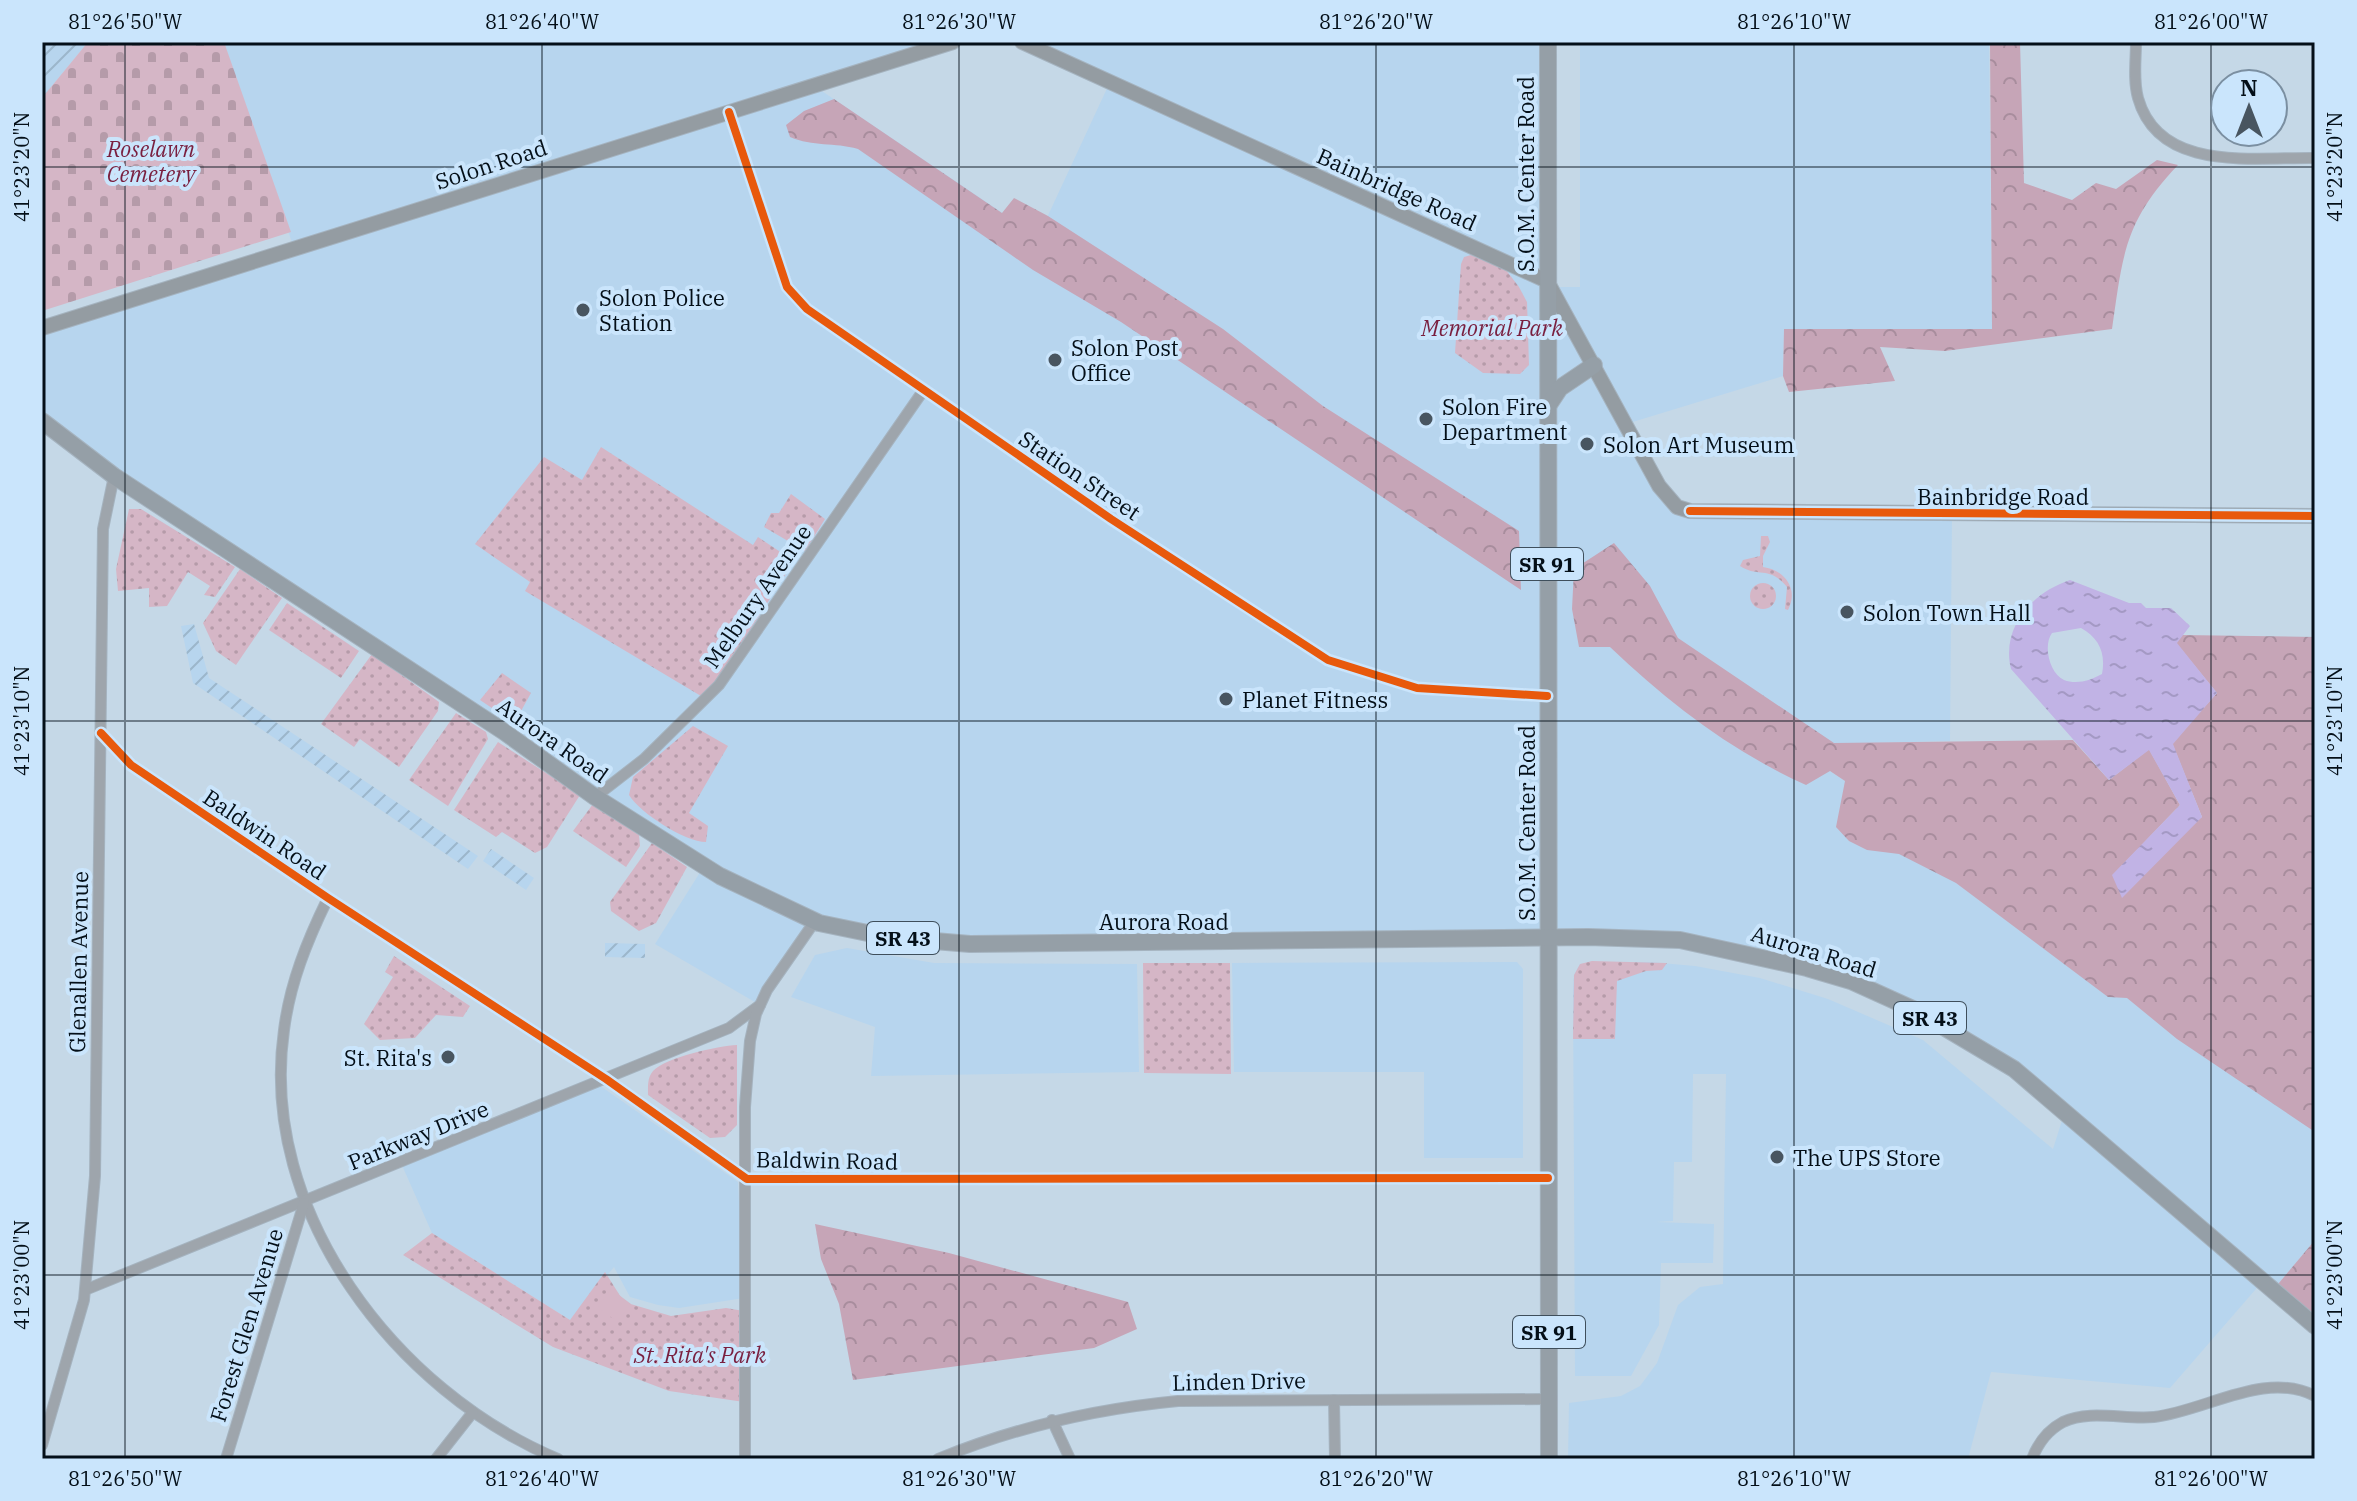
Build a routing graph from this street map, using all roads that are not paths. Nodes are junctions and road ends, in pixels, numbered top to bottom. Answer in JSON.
{"nodes":[{"id":1,"x":915,"y":42,"type":"edge"},
{"id":2,"x":953,"y":42,"type":"edge"},
{"id":3,"x":1022,"y":42,"type":"edge"},
{"id":4,"x":1548,"y":42,"type":"edge"},
{"id":5,"x":2136,"y":42,"type":"edge"},
{"id":6,"x":896,"y":60,"type":"junction"},
{"id":7,"x":729,"y":112,"type":"junction"},
{"id":8,"x":2315,"y":158,"type":"edge"},
{"id":9,"x":1547,"y":281,"type":"junction"},
{"id":10,"x":42,"y":328,"type":"edge"},
{"id":11,"x":1594,"y":365,"type":"junction"},
{"id":12,"x":923,"y":391,"type":"junction"},
{"id":13,"x":1547,"y":407,"type":"junction"},
{"id":14,"x":42,"y":421,"type":"edge"},
{"id":15,"x":114,"y":476,"type":"junction"},
{"id":16,"x":2315,"y":516,"type":"edge"},
{"id":17,"x":1547,"y":696,"type":"junction"},
{"id":18,"x":101,"y":733,"type":"junction"},
{"id":19,"x":595,"y":797,"type":"junction"},
{"id":20,"x":328,"y":898,"type":"junction"},
{"id":21,"x":815,"y":921,"type":"junction"},
{"id":22,"x":1549,"y":937,"type":"junction"},
{"id":23,"x":760,"y":1005,"type":"junction"},
{"id":24,"x":606,"y":1079,"type":"junction"},
{"id":25,"x":1548,"y":1178,"type":"junction"},
{"id":26,"x":747,"y":1179,"type":"junction"},
{"id":27,"x":304,"y":1203,"type":"junction"},
{"id":28,"x":85,"y":1290,"type":"junction"},
{"id":29,"x":2315,"y":1326,"type":"edge"},
{"id":30,"x":2315,"y":1396,"type":"edge"},
{"id":31,"x":1549,"y":1399,"type":"junction"},
{"id":32,"x":1334,"y":1400,"type":"junction"},
{"id":33,"x":473,"y":1412,"type":"junction"},
{"id":34,"x":1052,"y":1420,"type":"junction"},
{"id":35,"x":42,"y":1445,"type":"edge"},
{"id":36,"x":226,"y":1459,"type":"edge"},
{"id":37,"x":436,"y":1459,"type":"edge"},
{"id":38,"x":558,"y":1459,"type":"edge"},
{"id":39,"x":745,"y":1459,"type":"edge"},
{"id":40,"x":938,"y":1459,"type":"edge"},
{"id":41,"x":1070,"y":1459,"type":"edge"},
{"id":42,"x":1335,"y":1459,"type":"edge"},
{"id":43,"x":1549,"y":1459,"type":"edge"},
{"id":44,"x":2032,"y":1459,"type":"edge"}],
"edges":[{"from":1,"to":6,"type":"street"},
{"from":2,"to":6,"type":"street","name":"Solon Road"},
{"from":3,"to":9,"type":"street","name":"Bainbridge Road"},
{"from":4,"to":9,"type":"main road","name":"S.O.M. Center Road","number":"SR 91"},
{"from":5,"to":8,"type":"street"},
{"from":6,"to":7,"type":"street","name":"Solon Road"},
{"from":7,"to":10,"type":"street","name":"Solon Road"},
{"from":7,"to":12,"type":"street","name":"Station Street"},
{"from":9,"to":11,"type":"street","name":"Bainbridge Road"},
{"from":9,"to":13,"type":"main road","name":"S.O.M. Center Road","number":"SR 91"},
{"from":11,"to":13,"type":"main road"},
{"from":11,"to":16,"type":"street","name":"Bainbridge Road"},
{"from":12,"to":17,"type":"street","name":"Station Street"},
{"from":12,"to":19,"type":"street","name":"Melbury Avenue"},
{"from":13,"to":17,"type":"main road","name":"S.O.M. Center Road","number":"SR 91"},
{"from":14,"to":15,"type":"main road","name":"Aurora Road","number":"SR 43"},
{"from":15,"to":18,"type":"street","name":"Glenallen Avenue"},
{"from":15,"to":19,"type":"main road","name":"Aurora Road","number":"SR 43"},
{"from":17,"to":22,"type":"main road","name":"S.O.M. Center Road","number":"SR 91"},
{"from":18,"to":20,"type":"street","name":"Baldwin Road"},
{"from":18,"to":28,"type":"street","name":"Glenallen Avenue"},
{"from":19,"to":21,"type":"main road","name":"Aurora Road","number":"SR 43"},
{"from":20,"to":24,"type":"street","name":"Baldwin Road"},
{"from":20,"to":27,"type":"street"},
{"from":21,"to":22,"type":"main road","name":"Aurora Road","number":"SR 43"},
{"from":21,"to":23,"type":"street"},
{"from":22,"to":25,"type":"main road","name":"S.O.M. Center Road","number":"SR 91"},
{"from":22,"to":29,"type":"main road","name":"Aurora Road","number":"SR 43"},
{"from":23,"to":24,"type":"street","name":"Parkway Drive"},
{"from":23,"to":26,"type":"street"},
{"from":24,"to":26,"type":"street","name":"Baldwin Road"},
{"from":24,"to":27,"type":"street","name":"Parkway Drive"},
{"from":25,"to":26,"type":"street","name":"Baldwin Road"},
{"from":25,"to":31,"type":"main road","name":"S.O.M. Center Road","number":"SR 91"},
{"from":26,"to":39,"type":"street"},
{"from":27,"to":28,"type":"street","name":"Parkway Drive"},
{"from":27,"to":33,"type":"street"},
{"from":27,"to":36,"type":"street","name":"Forest Glen Avenue"},
{"from":28,"to":35,"type":"street","name":"Glenallen Avenue"},
{"from":30,"to":44,"type":"street"},
{"from":31,"to":32,"type":"street","name":"Linden Drive"},
{"from":31,"to":43,"type":"main road","name":"S.O.M. Center Road","number":"SR 91"},
{"from":32,"to":34,"type":"street","name":"Linden Drive"},
{"from":32,"to":42,"type":"street"},
{"from":33,"to":37,"type":"street"},
{"from":33,"to":38,"type":"street"},
{"from":34,"to":40,"type":"street","name":"Linden Drive"},
{"from":34,"to":41,"type":"street"}]}
